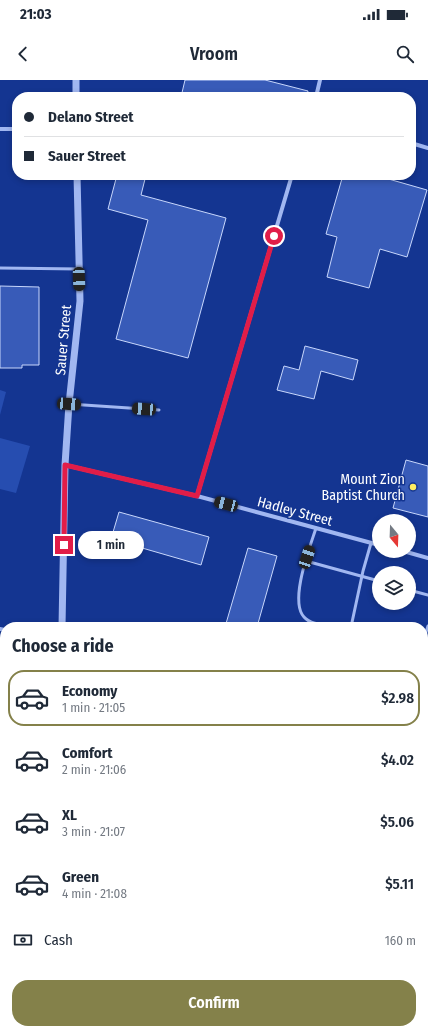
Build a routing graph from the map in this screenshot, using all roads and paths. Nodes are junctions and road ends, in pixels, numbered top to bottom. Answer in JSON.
{"nodes":[{"id":1,"x":76,"y":80,"type":"edge"},
{"id":2,"x":320,"y":80,"type":"edge"},
{"id":3,"x":76,"y":92,"type":"edge"},
{"id":4,"x":317,"y":92,"type":"edge"},
{"id":5,"x":0,"y":129,"type":"edge"},
{"id":6,"x":12,"y":129,"type":"edge"},
{"id":7,"x":416,"y":144,"type":"edge"},
{"id":8,"x":428,"y":148,"type":"edge"},
{"id":9,"x":77,"y":180,"type":"edge"},
{"id":10,"x":291,"y":180,"type":"edge"},
{"id":11,"x":0,"y":268,"type":"edge"},
{"id":12,"x":79,"y":269,"type":"junction"},
{"id":13,"x":69,"y":404,"type":"junction"},
{"id":14,"x":159,"y":410,"type":"dead end"},
{"id":15,"x":65,"y":465,"type":"junction"},
{"id":16,"x":197,"y":496,"type":"junction"},
{"id":17,"x":316,"y":528,"type":"junction"},
{"id":18,"x":372,"y":543,"type":"joint"},
{"id":19,"x":416,"y":555,"type":"edge"},
{"id":20,"x":428,"y":558,"type":"edge"},
{"id":21,"x":306,"y":561,"type":"junction"},
{"id":22,"x":362,"y":576,"type":"junction"},
{"id":23,"x":372,"y":579,"type":"edge"},
{"id":24,"x":416,"y":592,"type":"edge"},
{"id":25,"x":428,"y":595,"type":"edge"},
{"id":26,"x":62,"y":622,"type":"edge"},
{"id":27,"x":311,"y":622,"type":"edge"},
{"id":28,"x":352,"y":622,"type":"edge"}],
"edges":[{"from":1,"to":3,"type":"street"},
{"from":2,"to":4,"type":"street"},
{"from":5,"to":6,"type":"street"},
{"from":7,"to":8,"type":"street"},
{"from":9,"to":12,"type":"street","name":"Sauer Street"},
{"from":10,"to":16,"type":"street"},
{"from":11,"to":12,"type":"lane"},
{"from":12,"to":13,"type":"street","name":"Sauer Street"},
{"from":13,"to":14,"type":"lane"},
{"from":13,"to":15,"type":"street","name":"Sauer Street"},
{"from":15,"to":16,"type":"street","name":"Hadley Street"},
{"from":15,"to":26,"type":"street","name":"Sauer Street"},
{"from":16,"to":17,"type":"street","name":"Hadley Street"},
{"from":17,"to":18,"type":"street","name":"Hadley Street"},
{"from":17,"to":21,"type":"lane"},
{"from":18,"to":22,"type":"lane"},
{"from":19,"to":20,"type":"street"},
{"from":21,"to":22,"type":"lane"},
{"from":21,"to":27,"type":"lane"},
{"from":22,"to":23,"type":"lane"},
{"from":22,"to":28,"type":"lane"},
{"from":24,"to":25,"type":"lane"}]}
